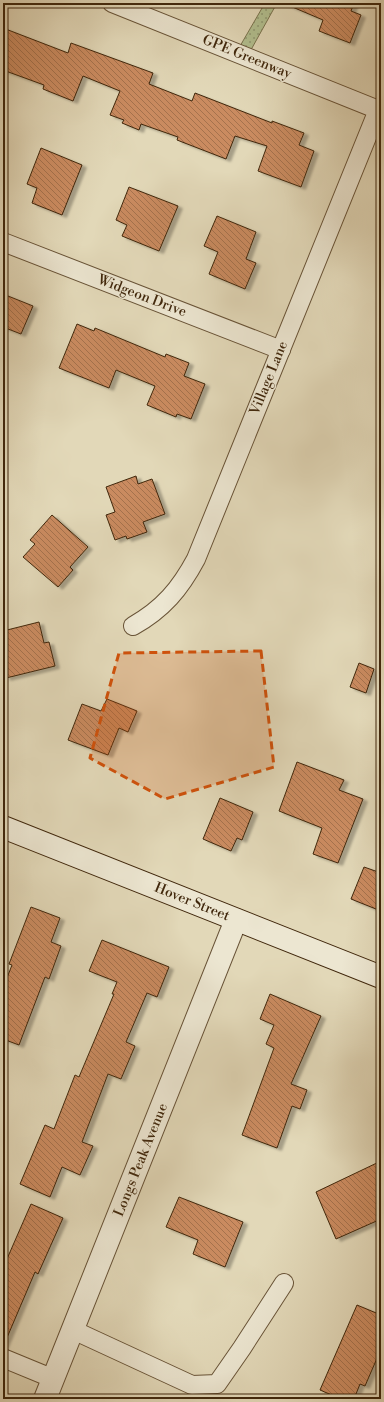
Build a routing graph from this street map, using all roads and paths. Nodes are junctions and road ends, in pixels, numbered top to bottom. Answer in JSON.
{"nodes":[{"id":1,"x":112,"y":3,"type":"edge"},
{"id":2,"x":380,"y":111,"type":"edge"},
{"id":3,"x":3,"y":242,"type":"edge"},
{"id":4,"x":281,"y":350,"type":"junction"},
{"id":5,"x":133,"y":626,"type":"dead end"},
{"id":6,"x":3,"y":827,"type":"edge"},
{"id":7,"x":236,"y":920,"type":"junction"},
{"id":8,"x":381,"y":977,"type":"edge"},
{"id":9,"x":284,"y":1283,"type":"dead end"},
{"id":10,"x":73,"y":1330,"type":"junction"},
{"id":11,"x":3,"y":1358,"type":"edge"},
{"id":12,"x":54,"y":1379,"type":"junction"},
{"id":13,"x":46,"y":1399,"type":"edge"}],
"edges":[{"from":1,"to":2,"type":"street","name":"GPE Greenway"},
{"from":2,"to":4,"type":"street","name":"Village Lane"},
{"from":3,"to":4,"type":"street","name":"Widgeon Drive"},
{"from":4,"to":5,"type":"street","name":"Village Lane"},
{"from":6,"to":7,"type":"street","name":"Hover Street"},
{"from":7,"to":8,"type":"street","name":"Hover Street"},
{"from":7,"to":10,"type":"street","name":"Longs Peak Avenue"},
{"from":9,"to":10,"type":"street"},
{"from":10,"to":12,"type":"street","name":"Longs Peak Avenue"},
{"from":11,"to":12,"type":"street"},
{"from":12,"to":13,"type":"street","name":"Longs Peak Avenue"}]}
